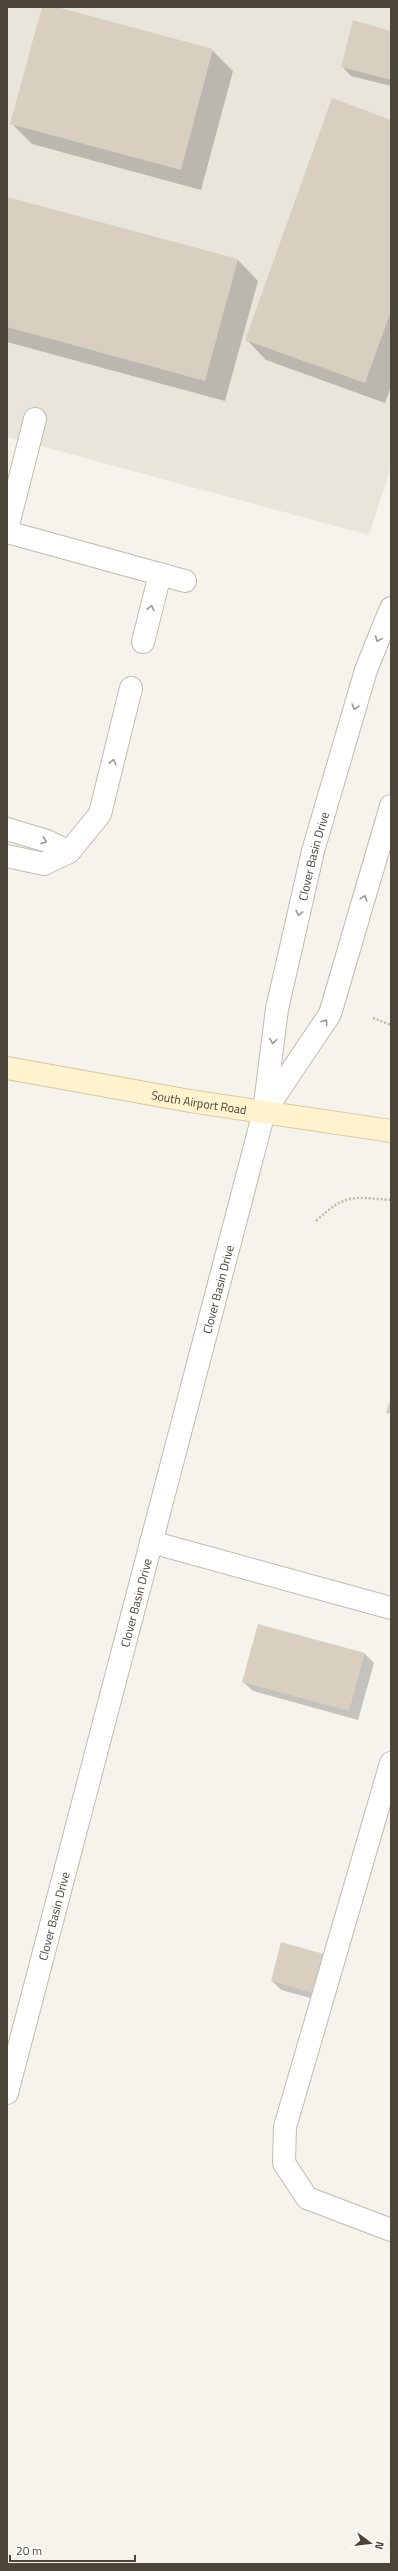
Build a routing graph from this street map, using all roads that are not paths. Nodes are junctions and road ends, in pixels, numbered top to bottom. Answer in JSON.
{"nodes":[{"id":1,"x":35,"y":419,"type":"dead end"},
{"id":2,"x":7,"y":530,"type":"edge"},
{"id":3,"x":160,"y":574,"type":"junction"},
{"id":4,"x":185,"y":581,"type":"dead end"},
{"id":5,"x":391,"y":608,"type":"edge"},
{"id":6,"x":143,"y":642,"type":"dead end"},
{"id":7,"x":131,"y":688,"type":"dead end"},
{"id":8,"x":391,"y":806,"type":"edge"},
{"id":9,"x":7,"y":829,"type":"edge"},
{"id":10,"x":68,"y":852,"type":"junction"},
{"id":11,"x":7,"y":856,"type":"edge"},
{"id":12,"x":7,"y":1068,"type":"edge"},
{"id":13,"x":264,"y":1112,"type":"junction"},
{"id":14,"x":391,"y":1131,"type":"edge"},
{"id":15,"x":151,"y":1542,"type":"junction"},
{"id":16,"x":391,"y":1608,"type":"edge"},
{"id":17,"x":391,"y":1763,"type":"edge"},
{"id":18,"x":7,"y":2093,"type":"edge"},
{"id":19,"x":391,"y":2230,"type":"edge"}],
"edges":[{"from":1,"to":2,"type":"street"},
{"from":2,"to":3,"type":"street"},
{"from":3,"to":4,"type":"street"},
{"from":6,"to":3,"type":"street","one_way":true},
{"from":5,"to":13,"type":"street","name":"Clover Basin Drive","one_way":true},
{"from":10,"to":7,"type":"street","one_way":true},
{"from":13,"to":8,"type":"street","name":"Clover Basin Drive","one_way":true},
{"from":9,"to":10,"type":"street","one_way":true},
{"from":10,"to":11,"type":"street"},
{"from":12,"to":13,"type":"main road","name":"South Airport Road"},
{"from":13,"to":14,"type":"main road","name":"South Airport Road"},
{"from":13,"to":15,"type":"street","name":"Clover Basin Drive"},
{"from":15,"to":16,"type":"street"},
{"from":15,"to":18,"type":"street","name":"Clover Basin Drive"},
{"from":17,"to":19,"type":"street"}]}
